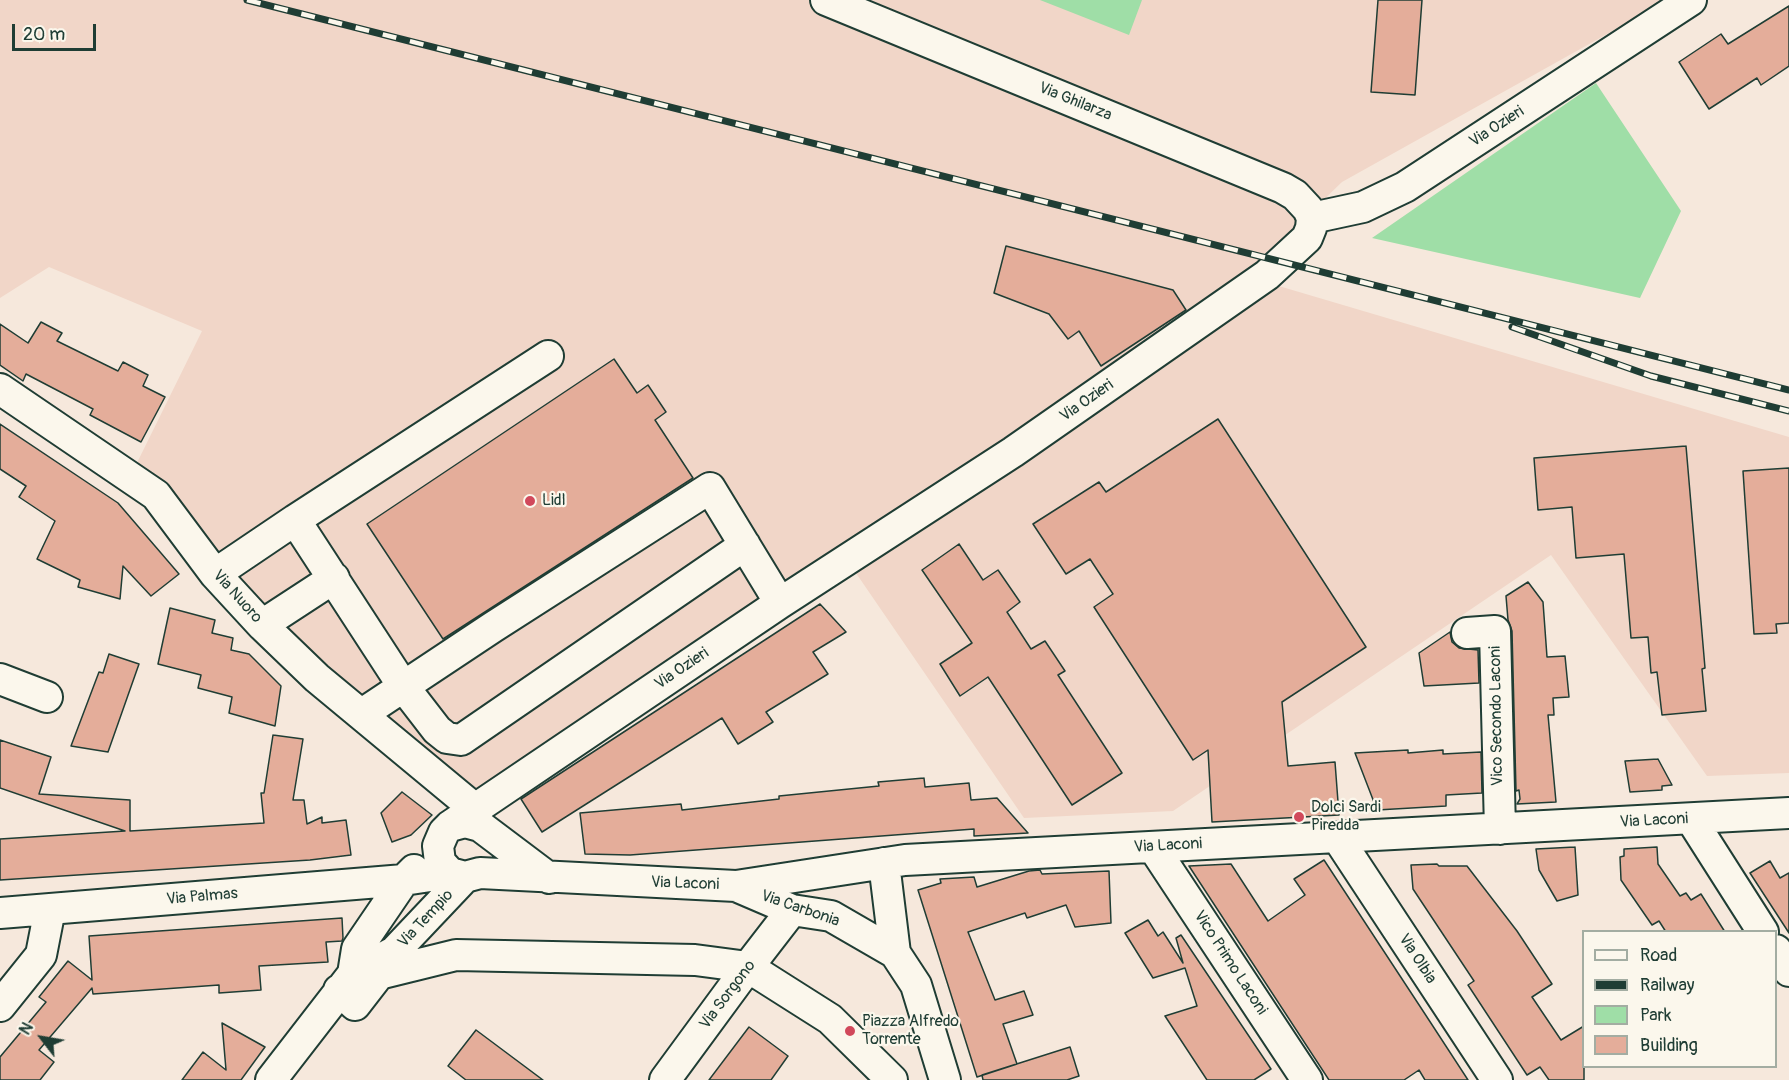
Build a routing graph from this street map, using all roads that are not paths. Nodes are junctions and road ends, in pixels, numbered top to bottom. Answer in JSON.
{"nodes":[{"id":1,"x":826,"y":0,"type":"edge"},
{"id":2,"x":1691,"y":0,"type":"edge"},
{"id":3,"x":1312,"y":218,"type":"junction"},
{"id":4,"x":548,"y":356,"type":"dead end"},
{"id":5,"x":0,"y":389,"type":"edge"},
{"id":6,"x":295,"y":520,"type":"junction"},
{"id":7,"x":745,"y":546,"type":"junction"},
{"id":8,"x":215,"y":574,"type":"junction"},
{"id":9,"x":334,"y":578,"type":"junction"},
{"id":10,"x":780,"y":603,"type":"junction"},
{"id":11,"x":262,"y":625,"type":"junction"},
{"id":12,"x":1467,"y":633,"type":"dead end"},
{"id":13,"x":0,"y":679,"type":"edge"},
{"id":14,"x":403,"y":686,"type":"junction"},
{"id":15,"x":47,"y":697,"type":"dead end"},
{"id":16,"x":362,"y":714,"type":"junction"},
{"id":17,"x":1789,"y":813,"type":"edge"},
{"id":18,"x":1691,"y":819,"type":"junction"},
{"id":19,"x":481,"y":823,"type":"junction"},
{"id":20,"x":1500,"y":829,"type":"junction"},
{"id":21,"x":444,"y":836,"type":"junction"},
{"id":22,"x":1337,"y":837,"type":"junction"},
{"id":23,"x":1153,"y":847,"type":"junction"},
{"id":24,"x":884,"y":863,"type":"junction"},
{"id":25,"x":465,"y":875,"type":"junction"},
{"id":26,"x":549,"y":878,"type":"junction"},
{"id":27,"x":404,"y":880,"type":"junction"},
{"id":28,"x":736,"y":886,"type":"junction"},
{"id":29,"x":50,"y":909,"type":"junction"},
{"id":30,"x":792,"y":910,"type":"junction"},
{"id":31,"x":0,"y":913,"type":"edge"},
{"id":32,"x":1762,"y":930,"type":"edge"},
{"id":33,"x":1777,"y":952,"type":"edge"},
{"id":34,"x":895,"y":953,"type":"junction"},
{"id":35,"x":748,"y":967,"type":"junction"},
{"id":36,"x":1789,"y":971,"type":"edge"},
{"id":37,"x":346,"y":982,"type":"junction"},
{"id":38,"x":0,"y":1006,"type":"edge"},
{"id":39,"x":271,"y":1080,"type":"edge"},
{"id":40,"x":665,"y":1080,"type":"edge"},
{"id":41,"x":892,"y":1080,"type":"edge"},
{"id":42,"x":945,"y":1080,"type":"edge"},
{"id":43,"x":1307,"y":1080,"type":"edge"},
{"id":44,"x":1497,"y":1080,"type":"edge"}],
"edges":[{"from":1,"to":3,"type":"street","name":"Via Ghilarza"},
{"from":2,"to":3,"type":"street","name":"Via Ozieri"},
{"from":3,"to":10,"type":"street","name":"Via Ozieri"},
{"from":4,"to":6,"type":"street"},
{"from":5,"to":8,"type":"street","name":"Via Nuoro"},
{"from":6,"to":8,"type":"street"},
{"from":6,"to":9,"type":"street"},
{"from":7,"to":10,"type":"street"},
{"from":7,"to":14,"type":"street"},
{"from":7,"to":14,"type":"street"},
{"from":8,"to":11,"type":"street","name":"Via Nuoro"},
{"from":9,"to":11,"type":"street"},
{"from":9,"to":14,"type":"street"},
{"from":10,"to":19,"type":"street","name":"Via Ozieri"},
{"from":11,"to":16,"type":"street","name":"Via Nuoro"},
{"from":12,"to":20,"type":"street","name":"Vico Secondo Laconi"},
{"from":13,"to":15,"type":"street"},
{"from":14,"to":16,"type":"street"},
{"from":16,"to":19,"type":"street","name":"Via Nuoro"},
{"from":17,"to":18,"type":"street","name":"Via Laconi"},
{"from":18,"to":20,"type":"street","name":"Via Laconi"},
{"from":18,"to":32,"type":"street"},
{"from":19,"to":21,"type":"street"},
{"from":19,"to":25,"type":"street"},
{"from":19,"to":26,"type":"street"},
{"from":20,"to":22,"type":"street","name":"Via Laconi"},
{"from":21,"to":25,"type":"street"},
{"from":21,"to":27,"type":"street"},
{"from":22,"to":23,"type":"street","name":"Via Laconi"},
{"from":22,"to":44,"type":"street","name":"Via Olbia"},
{"from":23,"to":24,"type":"street","name":"Via Laconi"},
{"from":23,"to":43,"type":"street","name":"Vico Primo Laconi"},
{"from":24,"to":28,"type":"street","name":"Via Laconi"},
{"from":24,"to":34,"type":"street","name":"Via Carbonia"},
{"from":25,"to":26,"type":"street"},
{"from":25,"to":27,"type":"street"},
{"from":25,"to":37,"type":"street","name":"Via Tempio"},
{"from":26,"to":28,"type":"street","name":"Via Laconi"},
{"from":27,"to":29,"type":"street","name":"Via Palmas"},
{"from":27,"to":37,"type":"street","name":"Via Tempio"},
{"from":28,"to":30,"type":"street","name":"Via Carbonia"},
{"from":29,"to":31,"type":"street","name":"Via Palmas"},
{"from":29,"to":38,"type":"street"},
{"from":30,"to":34,"type":"street","name":"Via Carbonia"},
{"from":30,"to":35,"type":"street","name":"Via Sorgono"},
{"from":33,"to":36,"type":"street"},
{"from":34,"to":42,"type":"street","name":"Via Carbonia"},
{"from":35,"to":37,"type":"street"},
{"from":35,"to":40,"type":"street","name":"Via Sorgono"},
{"from":35,"to":41,"type":"street"},
{"from":37,"to":39,"type":"street","name":"Via Tempio"}]}
